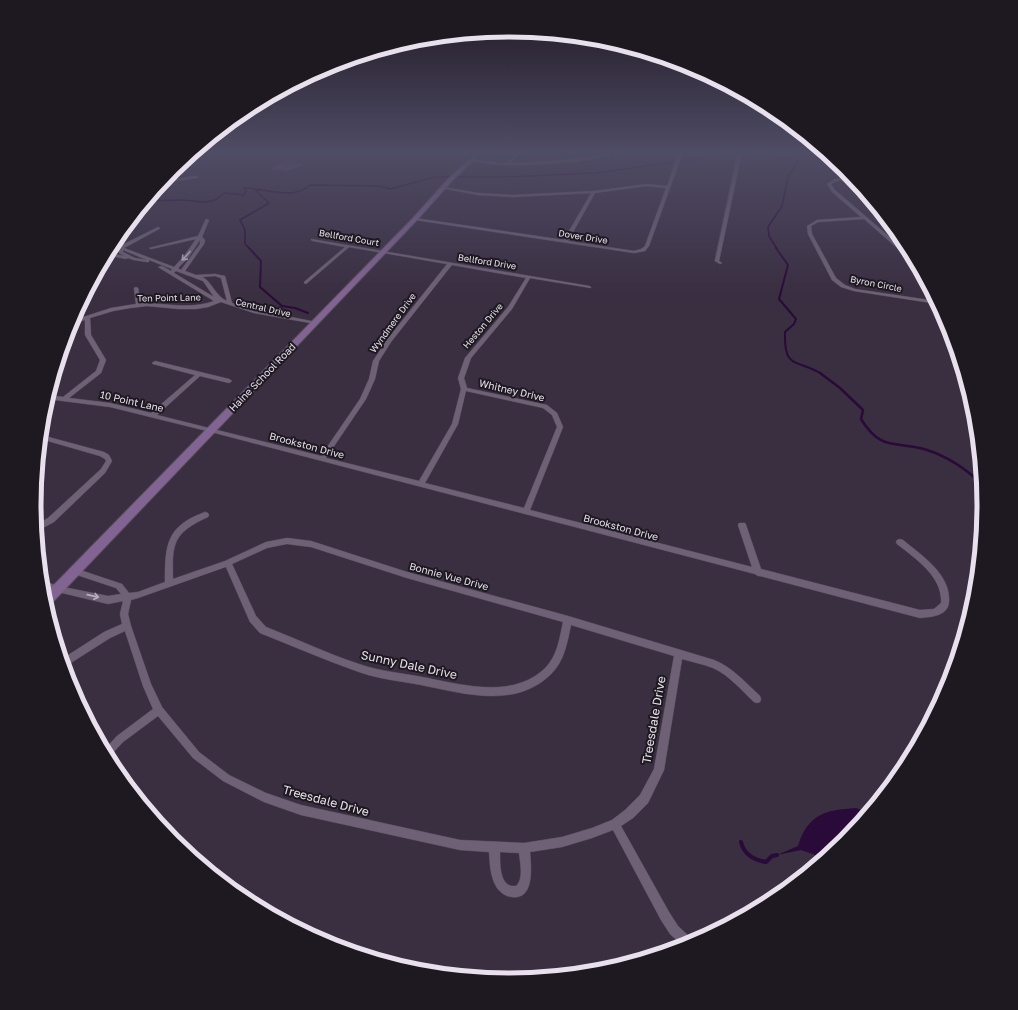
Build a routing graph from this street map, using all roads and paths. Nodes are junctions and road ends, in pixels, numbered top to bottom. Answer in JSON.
{"nodes":[{"id":1,"x":433,"y":199,"type":"edge"},
{"id":2,"x":590,"y":199,"type":"edge"},
{"id":3,"x":663,"y":199,"type":"edge"},
{"id":4,"x":730,"y":199,"type":"edge"},
{"id":5,"x":844,"y":199,"type":"edge"},
{"id":6,"x":865,"y":218,"type":"junction"},
{"id":7,"x":415,"y":219,"type":"junction"},
{"id":8,"x":207,"y":220,"type":"dead end"},
{"id":9,"x":158,"y":228,"type":"dead end"},
{"id":10,"x":200,"y":237,"type":"junction"},
{"id":11,"x":313,"y":240,"type":"dead end"},
{"id":12,"x":565,"y":242,"type":"junction"},
{"id":13,"x":348,"y":246,"type":"junction"},
{"id":14,"x":120,"y":248,"type":"junction"},
{"id":15,"x":151,"y":248,"type":"dead end"},
{"id":16,"x":900,"y":248,"type":"edge"},
{"id":17,"x":383,"y":252,"type":"junction"},
{"id":18,"x":114,"y":255,"type":"edge"},
{"id":19,"x":142,"y":256,"type":"junction"},
{"id":20,"x":132,"y":258,"type":"junction"},
{"id":21,"x":720,"y":263,"type":"dead end"},
{"id":22,"x":450,"y":264,"type":"junction"},
{"id":23,"x":174,"y":269,"type":"junction"},
{"id":24,"x":182,"y":272,"type":"junction"},
{"id":25,"x":173,"y":275,"type":"junction"},
{"id":26,"x":194,"y":276,"type":"junction"},
{"id":27,"x":529,"y":277,"type":"junction"},
{"id":28,"x":187,"y":282,"type":"junction"},
{"id":29,"x":306,"y":283,"type":"dead end"},
{"id":30,"x":589,"y":287,"type":"dead end"},
{"id":31,"x":136,"y":288,"type":"dead end"},
{"id":32,"x":220,"y":300,"type":"junction"},
{"id":33,"x":931,"y":302,"type":"edge"},
{"id":34,"x":230,"y":304,"type":"junction"},
{"id":35,"x":139,"y":305,"type":"junction"},
{"id":36,"x":87,"y":317,"type":"junction"},
{"id":37,"x":80,"y":320,"type":"edge"},
{"id":38,"x":312,"y":325,"type":"junction"},
{"id":39,"x":155,"y":363,"type":"dead end"},
{"id":40,"x":199,"y":374,"type":"junction"},
{"id":41,"x":229,"y":380,"type":"dead end"},
{"id":42,"x":464,"y":389,"type":"junction"},
{"id":43,"x":54,"y":398,"type":"edge"},
{"id":44,"x":64,"y":399,"type":"junction"},
{"id":45,"x":152,"y":416,"type":"junction"},
{"id":46,"x":211,"y":430,"type":"junction"},
{"id":47,"x":46,"y":438,"type":"edge"},
{"id":48,"x":322,"y":460,"type":"junction"},
{"id":49,"x":420,"y":485,"type":"junction"},
{"id":50,"x":526,"y":512,"type":"junction"},
{"id":51,"x":205,"y":515,"type":"dead end"},
{"id":52,"x":42,"y":525,"type":"edge"},
{"id":53,"x":742,"y":526,"type":"dead end"},
{"id":54,"x":900,"y":542,"type":"dead end"},
{"id":55,"x":228,"y":563,"type":"junction"},
{"id":56,"x":74,"y":571,"type":"junction"},
{"id":57,"x":758,"y":572,"type":"junction"},
{"id":58,"x":169,"y":584,"type":"junction"},
{"id":59,"x":48,"y":585,"type":"edge"},
{"id":60,"x":58,"y":588,"type":"junction"},
{"id":61,"x":50,"y":596,"type":"edge"},
{"id":62,"x":128,"y":596,"type":"junction"},
{"id":63,"x":568,"y":620,"type":"junction"},
{"id":64,"x":127,"y":626,"type":"junction"},
{"id":65,"x":679,"y":654,"type":"junction"},
{"id":66,"x":68,"y":660,"type":"edge"},
{"id":67,"x":757,"y":699,"type":"dead end"},
{"id":68,"x":159,"y":710,"type":"junction"},
{"id":69,"x":110,"y":749,"type":"edge"},
{"id":70,"x":615,"y":824,"type":"junction"},
{"id":71,"x":494,"y":847,"type":"junction"},
{"id":72,"x":524,"y":848,"type":"junction"},
{"id":73,"x":683,"y":939,"type":"edge"}],
"edges":[{"from":1,"to":7,"type":"street","name":"Haine School Road"},
{"from":2,"to":12,"type":"street"},
{"from":3,"to":12,"type":"street","name":"Dover Drive"},
{"from":4,"to":21,"type":"street"},
{"from":5,"to":6,"type":"street"},
{"from":6,"to":16,"type":"street"},
{"from":6,"to":33,"type":"street","name":"Byron Circle"},
{"from":7,"to":12,"type":"street","name":"Dover Drive"},
{"from":7,"to":17,"type":"street","name":"Haine School Road"},
{"from":8,"to":10,"type":"street"},
{"from":9,"to":14,"type":"street"},
{"from":10,"to":15,"type":"street"},
{"from":10,"to":23,"type":"street","one_way":true},
{"from":10,"to":24,"type":"street"},
{"from":11,"to":13,"type":"street","name":"Bellford Court"},
{"from":13,"to":17,"type":"street","name":"Bellford Court"},
{"from":13,"to":29,"type":"street"},
{"from":14,"to":19,"type":"street","name":"Central Drive"},
{"from":14,"to":20,"type":"street","name":"Central Drive"},
{"from":17,"to":22,"type":"street","name":"Bellford Drive"},
{"from":17,"to":38,"type":"street","name":"Haine School Road"},
{"from":18,"to":20,"type":"street","name":"Central Drive"},
{"from":19,"to":20,"type":"street","name":"Central Drive"},
{"from":19,"to":23,"type":"street","name":"Central Drive"},
{"from":20,"to":25,"type":"street","name":"Central Drive"},
{"from":22,"to":27,"type":"street","name":"Bellford Drive"},
{"from":22,"to":48,"type":"street","name":"Wyndmere Drive"},
{"from":23,"to":24,"type":"street","name":"Central Drive"},
{"from":23,"to":25,"type":"street"},
{"from":24,"to":26,"type":"street","name":"Central Drive"},
{"from":25,"to":28,"type":"street","name":"Central Drive"},
{"from":26,"to":28,"type":"street"},
{"from":26,"to":32,"type":"street","name":"Central Drive"},
{"from":26,"to":34,"type":"street","name":"Central Drive"},
{"from":27,"to":30,"type":"street","name":"Bellford Drive"},
{"from":27,"to":42,"type":"street","name":"Heston Drive"},
{"from":28,"to":32,"type":"street","name":"Central Drive"},
{"from":31,"to":35,"type":"street"},
{"from":32,"to":34,"type":"street","name":"Central Drive"},
{"from":32,"to":35,"type":"street","name":"Ten Point Lane"},
{"from":32,"to":38,"type":"street","name":"Central Drive"},
{"from":34,"to":38,"type":"street","name":"Central Drive"},
{"from":35,"to":36,"type":"street","name":"Ten Point Lane"},
{"from":36,"to":37,"type":"street","name":"Ten Point Lane"},
{"from":36,"to":44,"type":"street"},
{"from":38,"to":46,"type":"street","name":"Haine School Road"},
{"from":39,"to":40,"type":"street"},
{"from":40,"to":41,"type":"street"},
{"from":40,"to":45,"type":"street"},
{"from":42,"to":49,"type":"street","name":"Whitney Drive"},
{"from":42,"to":50,"type":"street","name":"Whitney Drive"},
{"from":43,"to":44,"type":"street","name":"10 Point Lane"},
{"from":44,"to":45,"type":"street","name":"10 Point Lane"},
{"from":45,"to":46,"type":"street","name":"10 Point Lane"},
{"from":46,"to":48,"type":"street","name":"Brookston Drive"},
{"from":46,"to":56,"type":"street","name":"Haine School Road"},
{"from":47,"to":52,"type":"street"},
{"from":48,"to":49,"type":"street","name":"Brookston Drive"},
{"from":49,"to":50,"type":"street","name":"Brookston Drive"},
{"from":50,"to":57,"type":"street","name":"Brookston Drive"},
{"from":51,"to":58,"type":"street"},
{"from":53,"to":57,"type":"street"},
{"from":54,"to":57,"type":"street","name":"Brookston Drive"},
{"from":55,"to":58,"type":"street","name":"Bonnie Vue Drive"},
{"from":55,"to":63,"type":"street","name":"Bonnie Vue Drive"},
{"from":55,"to":63,"type":"street","name":"Sunny Dale Drive"},
{"from":56,"to":60,"type":"street","name":"Haine School Road"},
{"from":56,"to":62,"type":"street"},
{"from":58,"to":62,"type":"street","name":"Bonnie Vue Drive"},
{"from":59,"to":60,"type":"street","name":"Bonnie Vue Drive"},
{"from":60,"to":61,"type":"street","name":"Haine School Road"},
{"from":60,"to":62,"type":"street","name":"Bonnie Vue Drive","one_way":true},
{"from":62,"to":64,"type":"street","name":"Treesdale Drive"},
{"from":63,"to":65,"type":"street","name":"Bonnie Vue Drive"},
{"from":64,"to":66,"type":"street"},
{"from":64,"to":68,"type":"street","name":"Treesdale Drive"},
{"from":65,"to":67,"type":"street","name":"Bonnie Vue Drive"},
{"from":65,"to":70,"type":"street","name":"Treesdale Drive"},
{"from":68,"to":69,"type":"street"},
{"from":68,"to":71,"type":"street","name":"Treesdale Drive"},
{"from":70,"to":72,"type":"street","name":"Treesdale Drive"},
{"from":70,"to":73,"type":"street"},
{"from":71,"to":72,"type":"street","name":"Treesdale Drive"},
{"from":71,"to":72,"type":"street"}]}
